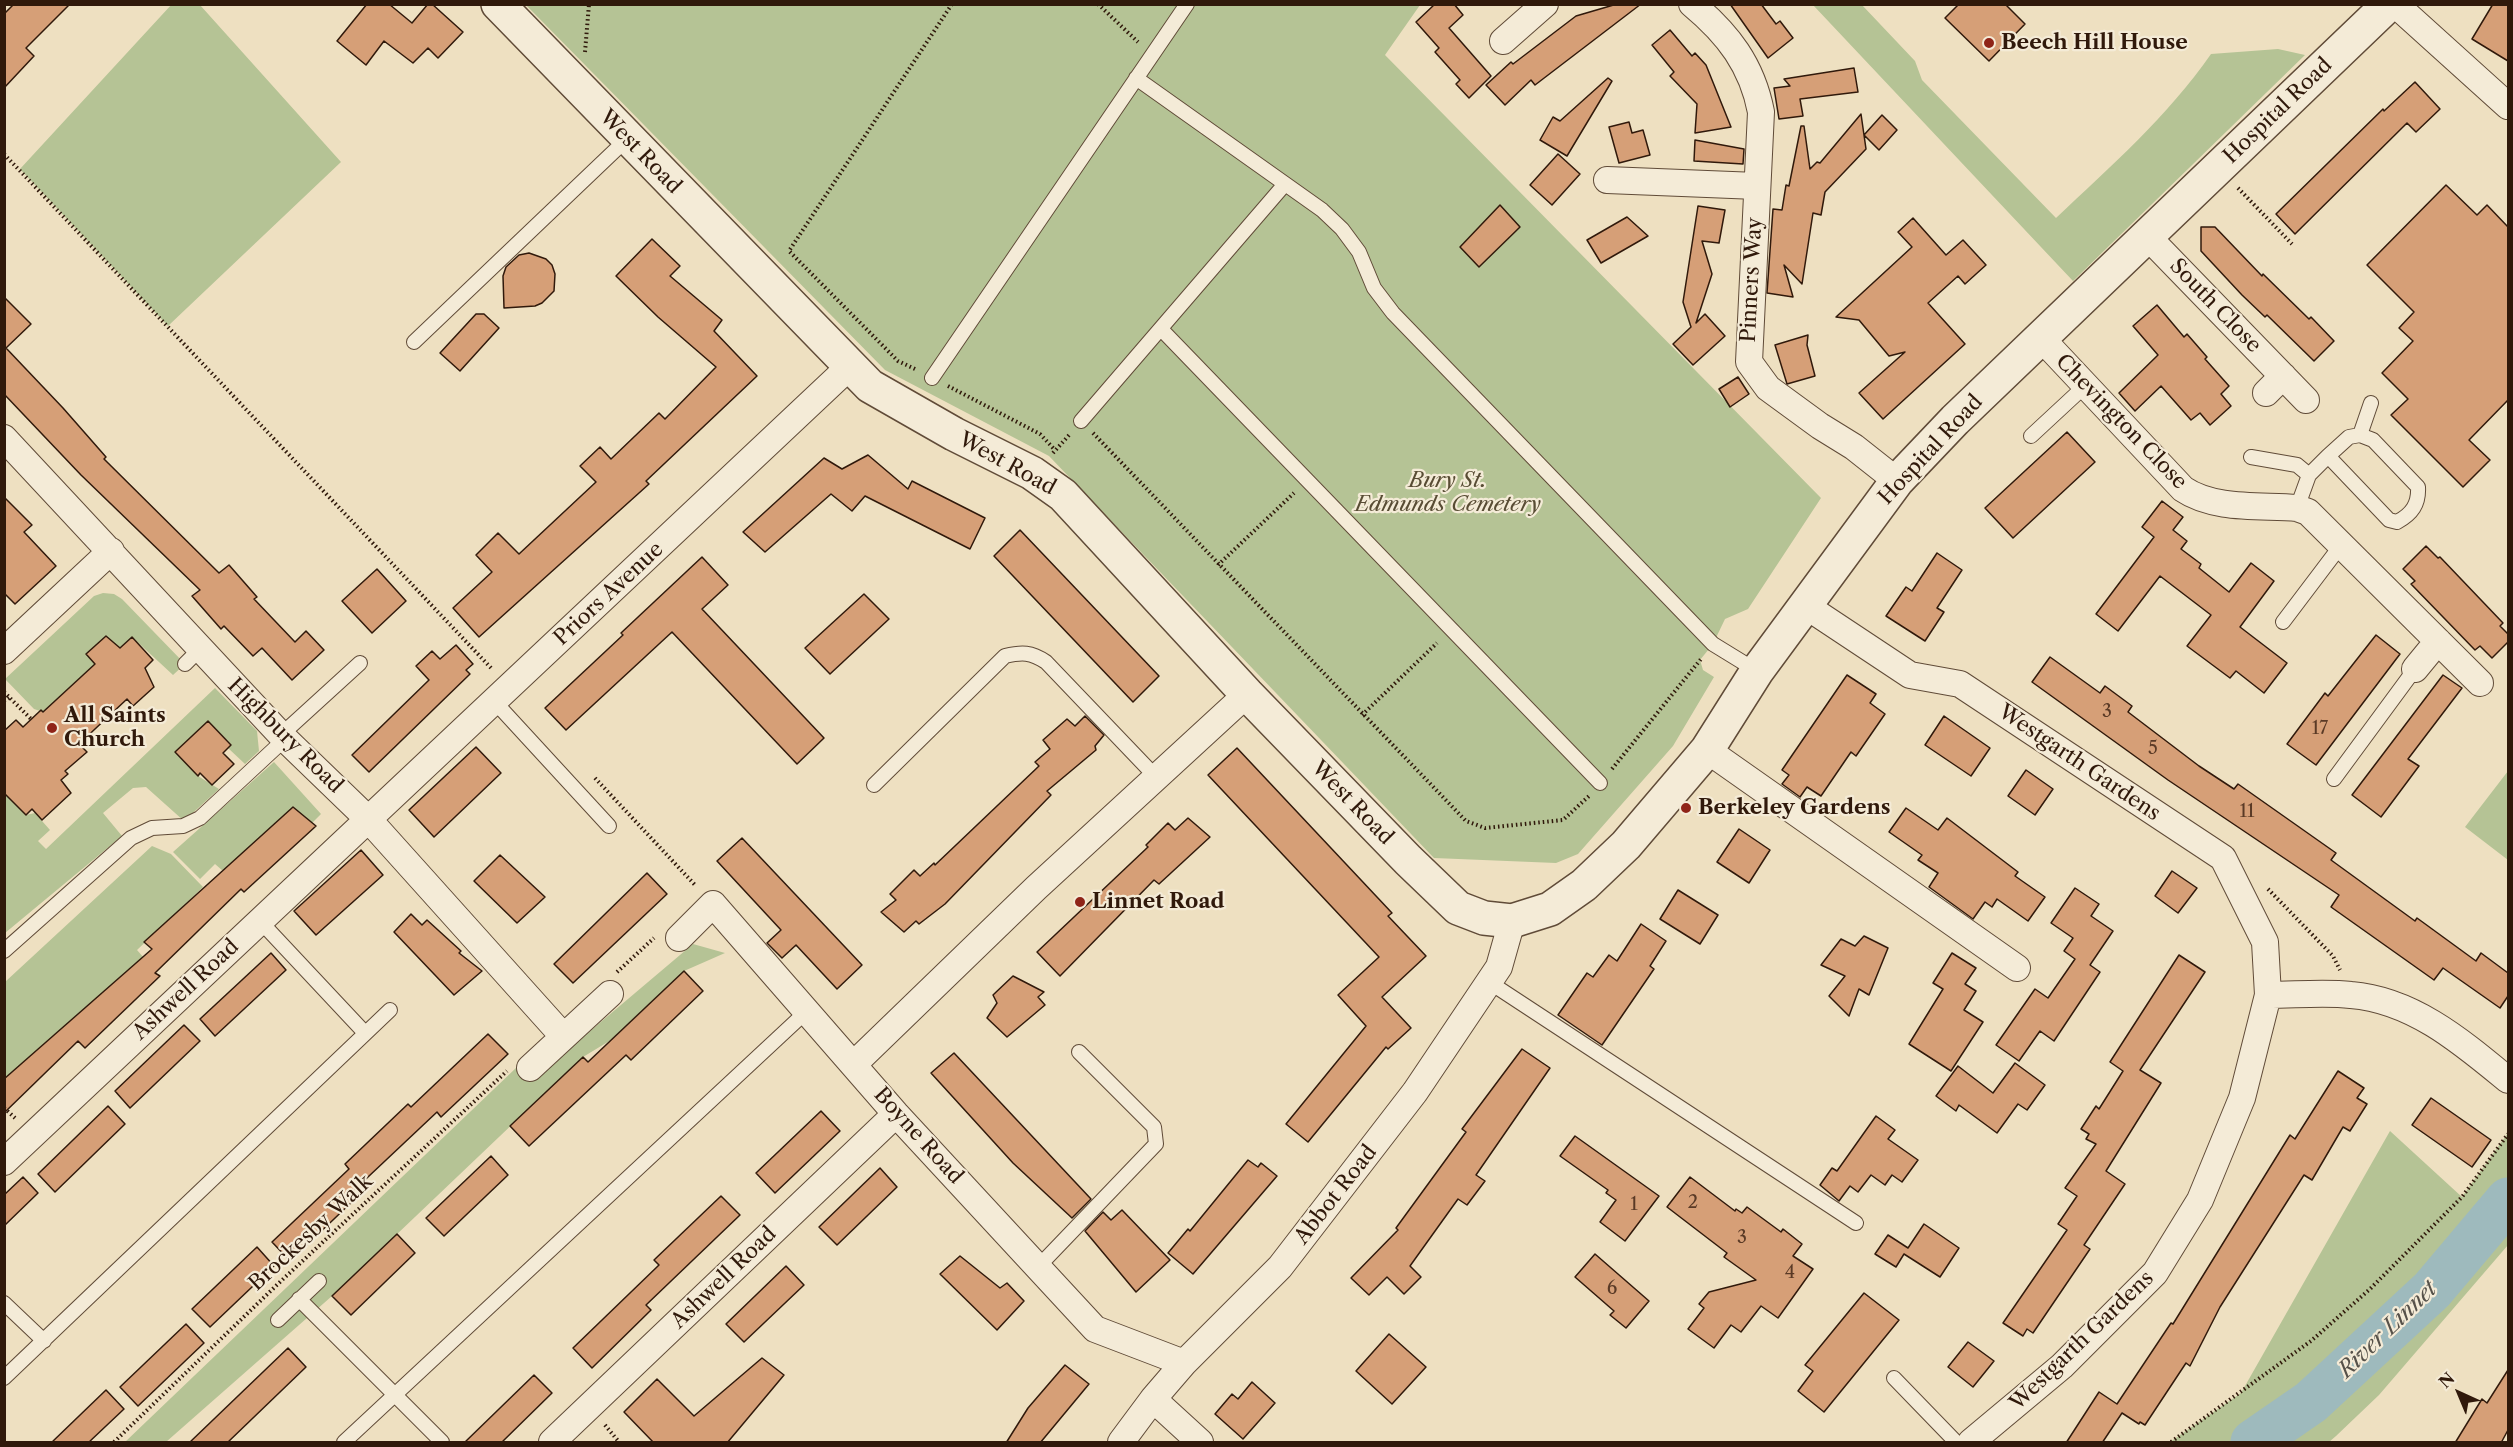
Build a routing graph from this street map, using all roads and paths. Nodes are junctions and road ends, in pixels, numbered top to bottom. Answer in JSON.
{"nodes":[{"id":1,"x":498,"y":4,"type":"edge"},
{"id":2,"x":589,"y":4,"type":"edge"},
{"id":3,"x":952,"y":4,"type":"edge"},
{"id":4,"x":1098,"y":4,"type":"edge"},
{"id":5,"x":1186,"y":4,"type":"edge"},
{"id":6,"x":1692,"y":4,"type":"edge"},
{"id":7,"x":2389,"y":4,"type":"edge"},
{"id":8,"x":2395,"y":4,"type":"edge"},
{"id":9,"x":1528,"y":10,"type":"edge"},
{"id":10,"x":1503,"y":41,"type":"dead end"},
{"id":11,"x":585,"y":54,"type":"dead end"},
{"id":12,"x":1152,"y":55,"type":"junction"},
{"id":13,"x":1136,"y":78,"type":"junction"},
{"id":14,"x":2508,"y":106,"type":"edge"},
{"id":15,"x":627,"y":139,"type":"junction"},
{"id":16,"x":4,"y":154,"type":"edge"},
{"id":17,"x":2218,"y":168,"type":"junction"},
{"id":18,"x":1607,"y":180,"type":"dead end"},
{"id":19,"x":1285,"y":184,"type":"junction"},
{"id":20,"x":1757,"y":186,"type":"junction"},
{"id":21,"x":2147,"y":236,"type":"junction"},
{"id":22,"x":2292,"y":244,"type":"dead end"},
{"id":23,"x":1161,"y":329,"type":"junction"},
{"id":24,"x":2041,"y":338,"type":"junction"},
{"id":25,"x":414,"y":342,"type":"dead end"},
{"id":26,"x":849,"y":367,"type":"junction"},
{"id":27,"x":932,"y":378,"type":"junction"},
{"id":28,"x":2085,"y":385,"type":"junction"},
{"id":29,"x":2306,"y":400,"type":"dead end"},
{"id":30,"x":2371,"y":403,"type":"dead end"},
{"id":31,"x":1081,"y":421,"type":"junction"},
{"id":32,"x":2360,"y":435,"type":"junction"},
{"id":33,"x":2031,"y":436,"type":"dead end"},
{"id":34,"x":4,"y":438,"type":"edge"},
{"id":35,"x":1055,"y":450,"type":"junction"},
{"id":36,"x":2251,"y":456,"type":"dead end"},
{"id":37,"x":2328,"y":456,"type":"junction"},
{"id":38,"x":1032,"y":473,"type":"junction"},
{"id":39,"x":2309,"y":475,"type":"junction"},
{"id":40,"x":1308,"y":479,"type":"junction"},
{"id":41,"x":1897,"y":481,"type":"junction"},
{"id":42,"x":2298,"y":508,"type":"junction"},
{"id":43,"x":2342,"y":544,"type":"junction"},
{"id":44,"x":111,"y":550,"type":"junction"},
{"id":45,"x":1218,"y":565,"type":"junction"},
{"id":46,"x":1806,"y":606,"type":"junction"},
{"id":47,"x":2283,"y":622,"type":"dead end"},
{"id":48,"x":1451,"y":630,"type":"junction"},
{"id":49,"x":2438,"y":641,"type":"junction"},
{"id":50,"x":1713,"y":644,"type":"junction"},
{"id":51,"x":4,"y":651,"type":"edge"},
{"id":52,"x":360,"y":663,"type":"dead end"},
{"id":53,"x":2415,"y":669,"type":"joint"},
{"id":54,"x":1757,"y":671,"type":"junction"},
{"id":55,"x":2480,"y":682,"type":"dead end"},
{"id":56,"x":4,"y":692,"type":"edge"},
{"id":57,"x":502,"y":694,"type":"junction"},
{"id":58,"x":1246,"y":694,"type":"junction"},
{"id":59,"x":10,"y":697,"type":"junction"},
{"id":60,"x":4,"y":702,"type":"edge"},
{"id":61,"x":1362,"y":715,"type":"junction"},
{"id":62,"x":31,"y":719,"type":"dead end"},
{"id":63,"x":283,"y":737,"type":"junction"},
{"id":64,"x":1707,"y":750,"type":"junction"},
{"id":65,"x":591,"y":774,"type":"dead end"},
{"id":66,"x":1156,"y":777,"type":"junction"},
{"id":67,"x":2334,"y":779,"type":"dead end"},
{"id":68,"x":1600,"y":783,"type":"junction"},
{"id":69,"x":874,"y":785,"type":"dead end"},
{"id":70,"x":369,"y":820,"type":"junction"},
{"id":71,"x":609,"y":825,"type":"dead end"},
{"id":72,"x":2263,"y":885,"type":"dead end"},
{"id":73,"x":713,"y":904,"type":"junction"},
{"id":74,"x":260,"y":921,"type":"junction"},
{"id":75,"x":1512,"y":921,"type":"junction"},
{"id":76,"x":679,"y":938,"type":"joint"},
{"id":77,"x":4,"y":951,"type":"edge"},
{"id":78,"x":2018,"y":968,"type":"dead end"},
{"id":79,"x":1489,"y":982,"type":"junction"},
{"id":80,"x":610,"y":994,"type":"joint"},
{"id":81,"x":2268,"y":994,"type":"junction"},
{"id":82,"x":2353,"y":995,"type":"junction"},
{"id":83,"x":390,"y":1010,"type":"dead end"},
{"id":84,"x":807,"y":1011,"type":"junction"},
{"id":85,"x":365,"y":1033,"type":"junction"},
{"id":86,"x":563,"y":1036,"type":"junction"},
{"id":87,"x":1080,"y":1052,"type":"dead end"},
{"id":88,"x":854,"y":1064,"type":"junction"},
{"id":89,"x":530,"y":1068,"type":"joint"},
{"id":90,"x":2508,"y":1080,"type":"edge"},
{"id":91,"x":896,"y":1114,"type":"junction"},
{"id":92,"x":2508,"y":1134,"type":"edge"},
{"id":93,"x":4,"y":1162,"type":"edge"},
{"id":94,"x":1856,"y":1223,"type":"dead end"},
{"id":95,"x":1038,"y":1267,"type":"junction"},
{"id":96,"x":319,"y":1281,"type":"dead end"},
{"id":97,"x":299,"y":1299,"type":"junction"},
{"id":98,"x":4,"y":1303,"type":"edge"},
{"id":99,"x":278,"y":1320,"type":"dead end"},
{"id":100,"x":44,"y":1341,"type":"junction"},
{"id":101,"x":1184,"y":1363,"type":"junction"},
{"id":102,"x":4,"y":1378,"type":"edge"},
{"id":103,"x":1894,"y":1378,"type":"dead end"},
{"id":104,"x":394,"y":1395,"type":"junction"},
{"id":105,"x":1153,"y":1399,"type":"junction"},
{"id":106,"x":603,"y":1422,"type":"dead end"},
{"id":107,"x":114,"y":1443,"type":"edge"},
{"id":108,"x":344,"y":1443,"type":"edge"},
{"id":109,"x":442,"y":1443,"type":"edge"},
{"id":110,"x":552,"y":1443,"type":"edge"},
{"id":111,"x":619,"y":1443,"type":"edge"},
{"id":112,"x":1121,"y":1443,"type":"edge"},
{"id":113,"x":1200,"y":1443,"type":"edge"},
{"id":114,"x":1956,"y":1443,"type":"edge"},
{"id":115,"x":1971,"y":1443,"type":"edge"},
{"id":116,"x":2171,"y":1443,"type":"edge"}],
"edges":[{"from":1,"to":15,"type":"street","name":"West Road"},
{"from":2,"to":11,"type":"path"},
{"from":3,"to":27,"type":"path"},
{"from":4,"to":12,"type":"path"},
{"from":5,"to":12,"type":"lane"},
{"from":6,"to":20,"type":"street","name":"Pinners Way"},
{"from":7,"to":17,"type":"street","name":"Hospital Road"},
{"from":8,"to":14,"type":"street"},
{"from":9,"to":10,"type":"street"},
{"from":12,"to":13,"type":"lane"},
{"from":13,"to":19,"type":"lane"},
{"from":13,"to":27,"type":"lane"},
{"from":15,"to":25,"type":"lane"},
{"from":15,"to":26,"type":"street","name":"West Road"},
{"from":16,"to":57,"type":"path"},
{"from":17,"to":21,"type":"street","name":"Hospital Road"},
{"from":17,"to":22,"type":"path"},
{"from":18,"to":20,"type":"street"},
{"from":19,"to":23,"type":"lane"},
{"from":19,"to":50,"type":"lane"},
{"from":20,"to":41,"type":"street","name":"Pinners Way"},
{"from":21,"to":24,"type":"street","name":"Hospital Road"},
{"from":21,"to":29,"type":"street","name":"South Close"},
{"from":23,"to":31,"type":"lane"},
{"from":23,"to":40,"type":"lane"},
{"from":24,"to":28,"type":"street","name":"Chevington Close"},
{"from":24,"to":41,"type":"street","name":"Hospital Road"},
{"from":26,"to":38,"type":"street","name":"West Road"},
{"from":26,"to":57,"type":"street","name":"Priors Avenue"},
{"from":27,"to":35,"type":"path"},
{"from":28,"to":33,"type":"lane"},
{"from":28,"to":42,"type":"street","name":"Chevington Close"},
{"from":30,"to":32,"type":"lane"},
{"from":31,"to":35,"type":"path"},
{"from":31,"to":45,"type":"path"},
{"from":32,"to":37,"type":"lane"},
{"from":32,"to":37,"type":"lane"},
{"from":34,"to":44,"type":"street","name":"Highbury Road"},
{"from":35,"to":38,"type":"path"},
{"from":36,"to":39,"type":"lane"},
{"from":37,"to":39,"type":"lane"},
{"from":38,"to":58,"type":"street","name":"West Road"},
{"from":39,"to":42,"type":"lane"},
{"from":40,"to":45,"type":"path"},
{"from":40,"to":48,"type":"lane"},
{"from":41,"to":46,"type":"street","name":"Hospital Road"},
{"from":42,"to":43,"type":"street","name":"Chevington Close"},
{"from":43,"to":47,"type":"lane"},
{"from":43,"to":49,"type":"street","name":"Chevington Close"},
{"from":44,"to":51,"type":"street"},
{"from":44,"to":63,"type":"street","name":"Highbury Road"},
{"from":45,"to":61,"type":"path"},
{"from":46,"to":54,"type":"street","name":"Hospital Road"},
{"from":46,"to":81,"type":"street","name":"Westgarth Gardens"},
{"from":48,"to":61,"type":"path"},
{"from":48,"to":68,"type":"lane"},
{"from":49,"to":53,"type":"street"},
{"from":49,"to":55,"type":"street","name":"Chevington Close"},
{"from":50,"to":54,"type":"lane"},
{"from":50,"to":68,"type":"path"},
{"from":52,"to":63,"type":"lane"},
{"from":53,"to":67,"type":"lane"},
{"from":54,"to":64,"type":"street","name":"Hospital Road"},
{"from":56,"to":59,"type":"path"},
{"from":57,"to":70,"type":"street","name":"Priors Avenue"},
{"from":57,"to":71,"type":"lane"},
{"from":58,"to":66,"type":"street"},
{"from":58,"to":75,"type":"street","name":"West Road"},
{"from":59,"to":60,"type":"path"},
{"from":59,"to":62,"type":"path"},
{"from":61,"to":68,"type":"path"},
{"from":63,"to":70,"type":"street","name":"Highbury Road"},
{"from":63,"to":77,"type":"lane"},
{"from":64,"to":75,"type":"street","name":"Hospital Road"},
{"from":64,"to":78,"type":"street"},
{"from":65,"to":73,"type":"path"},
{"from":66,"to":69,"type":"lane"},
{"from":66,"to":88,"type":"street"},
{"from":70,"to":74,"type":"street","name":"Ashwell Road"},
{"from":70,"to":86,"type":"street","name":"Highbury Road"},
{"from":72,"to":82,"type":"path"},
{"from":73,"to":76,"type":"street"},
{"from":73,"to":84,"type":"street","name":"Boyne Road"},
{"from":74,"to":85,"type":"lane"},
{"from":74,"to":93,"type":"street","name":"Ashwell Road"},
{"from":75,"to":79,"type":"street","name":"Abbot Road"},
{"from":76,"to":80,"type":"path"},
{"from":79,"to":94,"type":"lane"},
{"from":79,"to":101,"type":"street","name":"Abbot Road"},
{"from":80,"to":86,"type":"street"},
{"from":81,"to":82,"type":"street"},
{"from":81,"to":115,"type":"street","name":"Westgarth Gardens"},
{"from":82,"to":90,"type":"street"},
{"from":83,"to":85,"type":"lane"},
{"from":84,"to":88,"type":"street","name":"Boyne Road"},
{"from":84,"to":104,"type":"lane"},
{"from":85,"to":100,"type":"lane"},
{"from":86,"to":89,"type":"street"},
{"from":87,"to":95,"type":"lane"},
{"from":88,"to":91,"type":"street","name":"Boyne Road"},
{"from":89,"to":107,"type":"path","name":"Brockesby Walk"},
{"from":91,"to":95,"type":"street","name":"Boyne Road"},
{"from":91,"to":110,"type":"street","name":"Ashwell Road"},
{"from":92,"to":116,"type":"path"},
{"from":95,"to":101,"type":"street","name":"Boyne Road"},
{"from":96,"to":97,"type":"lane"},
{"from":97,"to":99,"type":"lane"},
{"from":97,"to":104,"type":"lane"},
{"from":98,"to":100,"type":"lane"},
{"from":100,"to":102,"type":"lane"},
{"from":101,"to":105,"type":"street","name":"Abbot Road"},
{"from":103,"to":114,"type":"lane"},
{"from":104,"to":108,"type":"lane"},
{"from":104,"to":109,"type":"lane"},
{"from":105,"to":112,"type":"street","name":"Abbot Road"},
{"from":105,"to":113,"type":"street"},
{"from":106,"to":111,"type":"path"}]}
